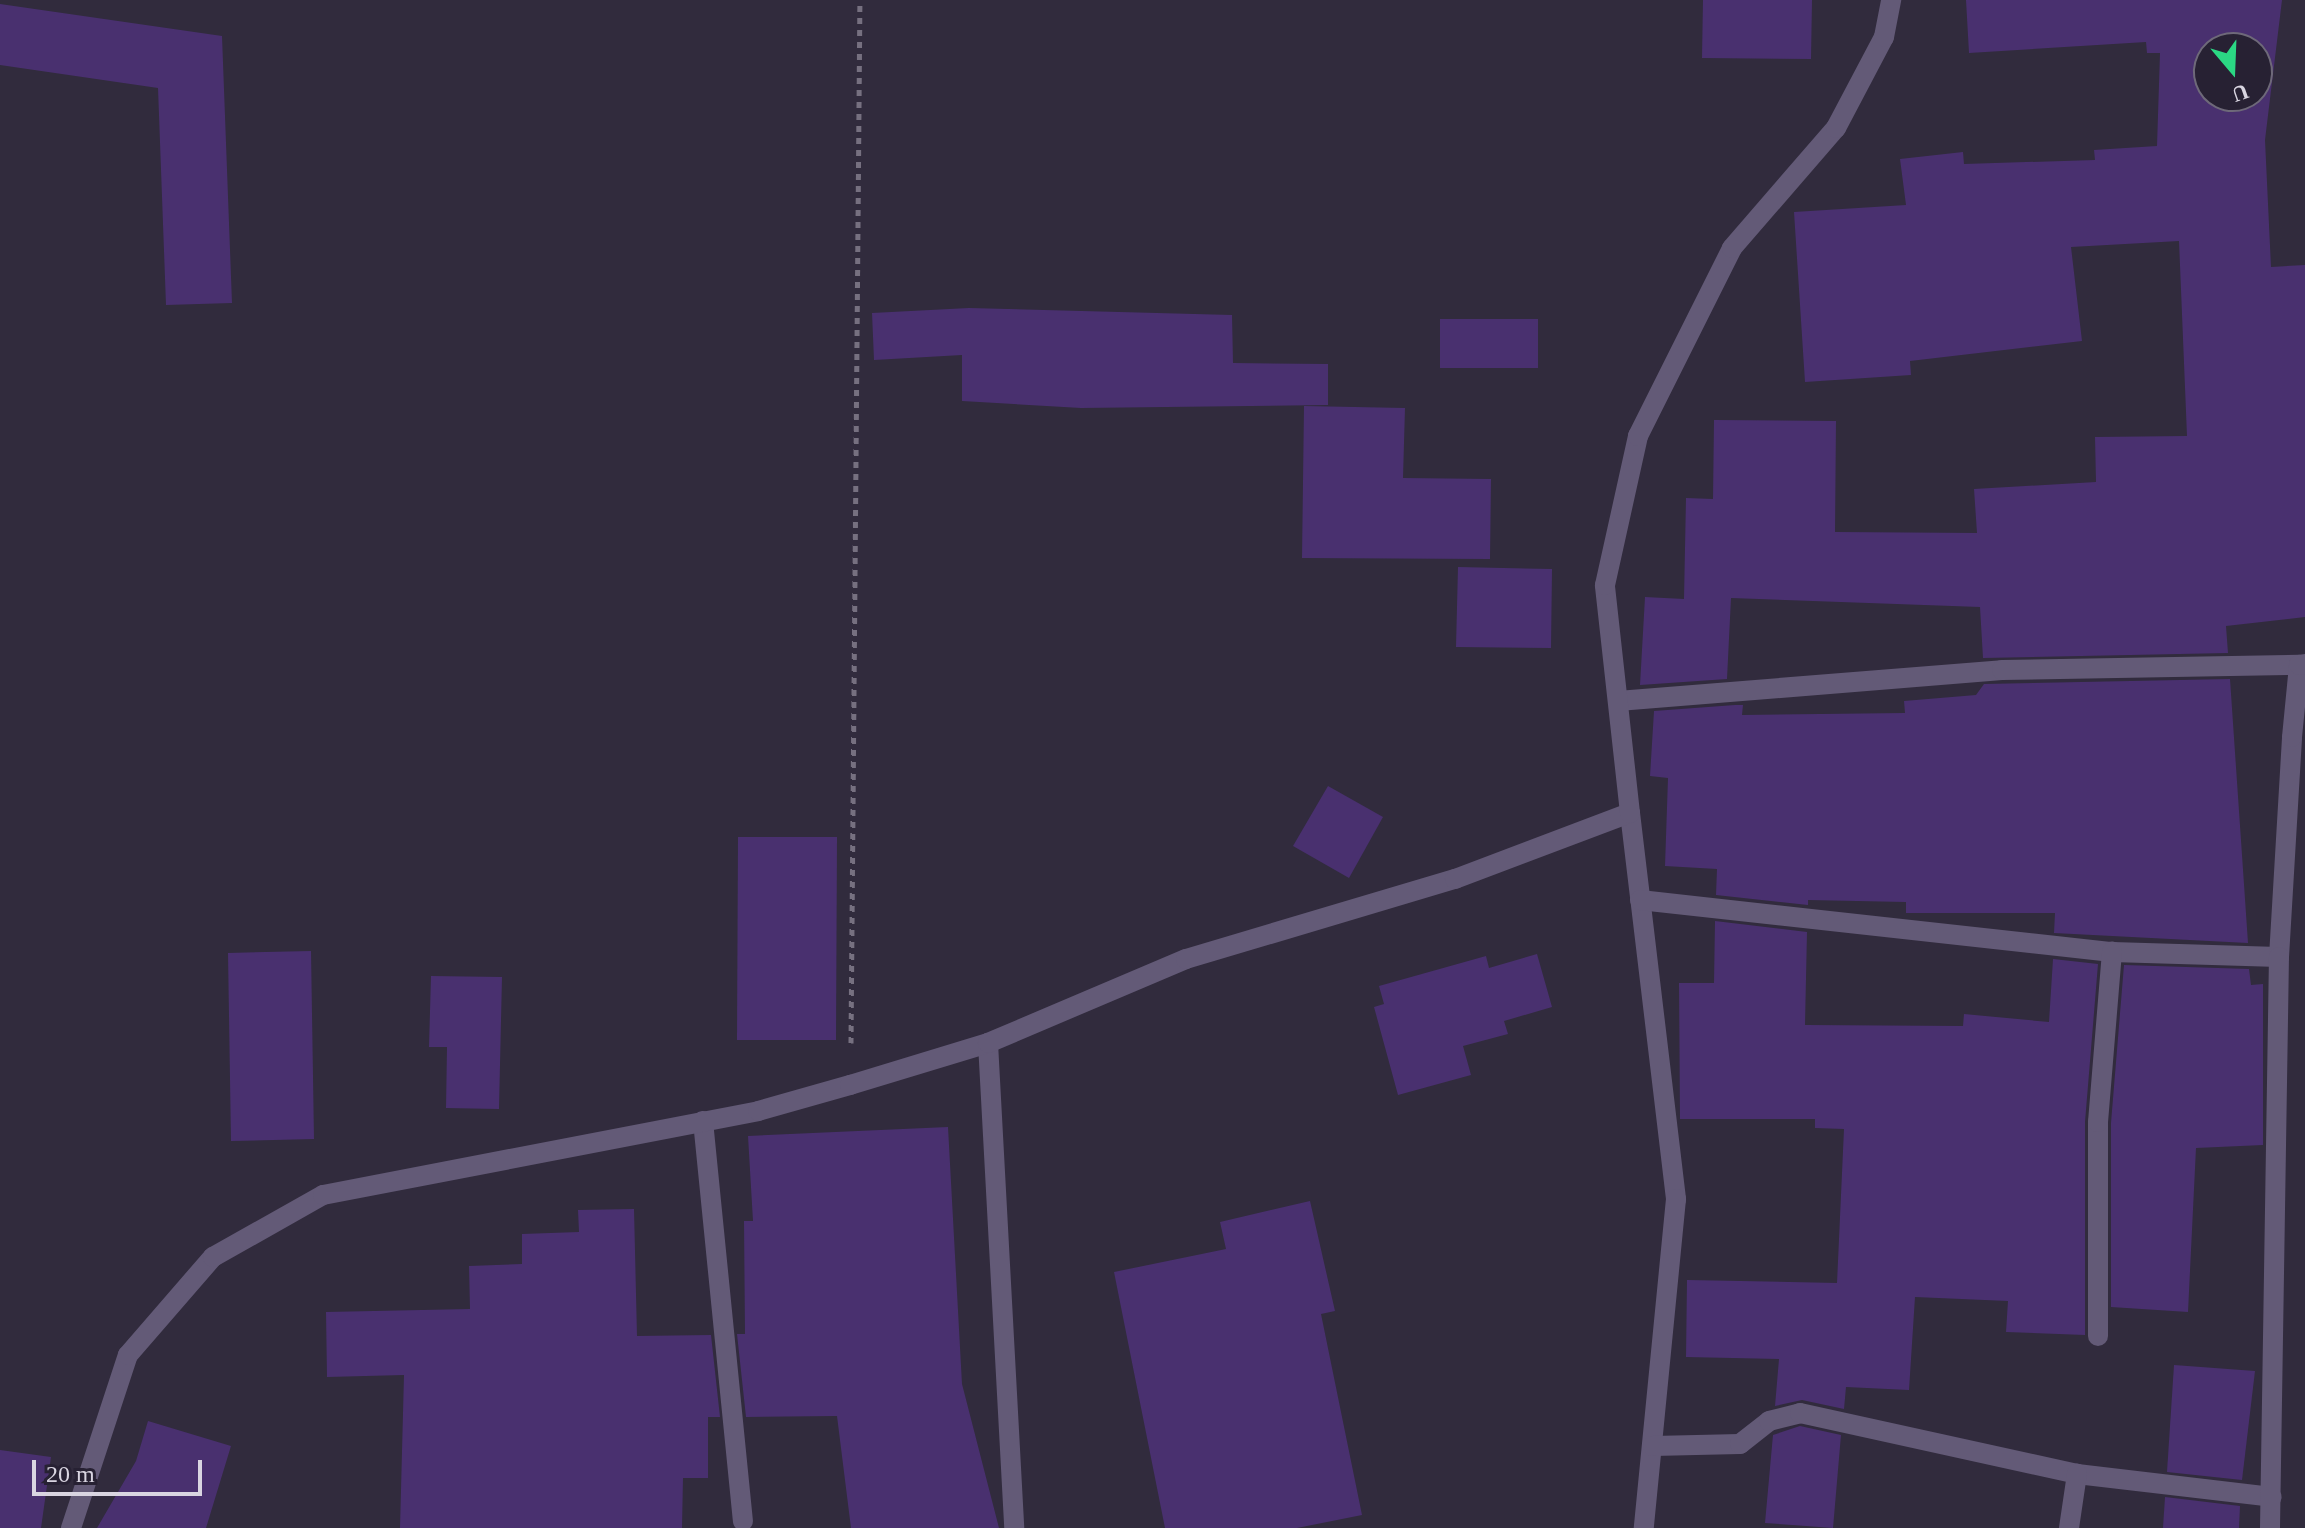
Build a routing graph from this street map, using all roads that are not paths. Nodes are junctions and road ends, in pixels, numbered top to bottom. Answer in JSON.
{"nodes":[{"id":1,"x":1891,"y":0,"type":"edge"},
{"id":2,"x":2302,"y":664,"type":"edge"},
{"id":3,"x":1618,"y":701,"type":"junction"},
{"id":4,"x":1630,"y":813,"type":"junction"},
{"id":5,"x":1640,"y":900,"type":"junction"},
{"id":6,"x":2112,"y":952,"type":"junction"},
{"id":7,"x":2279,"y":957,"type":"junction"},
{"id":8,"x":988,"y":1043,"type":"junction"},
{"id":9,"x":703,"y":1121,"type":"junction"},
{"id":10,"x":2098,"y":1336,"type":"dead end"},
{"id":11,"x":1653,"y":1446,"type":"junction"},
{"id":12,"x":2077,"y":1474,"type":"junction"},
{"id":13,"x":2272,"y":1497,"type":"junction"},
{"id":14,"x":743,"y":1521,"type":"dead end"},
{"id":15,"x":71,"y":1528,"type":"edge"},
{"id":16,"x":1014,"y":1528,"type":"edge"},
{"id":17,"x":1644,"y":1528,"type":"edge"},
{"id":18,"x":2069,"y":1528,"type":"edge"},
{"id":19,"x":2270,"y":1528,"type":"edge"}],
"edges":[{"from":1,"to":3,"type":"street"},
{"from":2,"to":3,"type":"street"},
{"from":2,"to":7,"type":"street"},
{"from":3,"to":4,"type":"street"},
{"from":4,"to":5,"type":"street"},
{"from":4,"to":8,"type":"street"},
{"from":5,"to":6,"type":"street"},
{"from":5,"to":11,"type":"street"},
{"from":6,"to":7,"type":"street"},
{"from":6,"to":10,"type":"street"},
{"from":7,"to":13,"type":"street"},
{"from":8,"to":9,"type":"street"},
{"from":8,"to":16,"type":"street"},
{"from":9,"to":14,"type":"street"},
{"from":9,"to":15,"type":"street"},
{"from":11,"to":12,"type":"street"},
{"from":11,"to":17,"type":"street"},
{"from":12,"to":13,"type":"street"},
{"from":12,"to":18,"type":"street"},
{"from":13,"to":19,"type":"street"}]}
